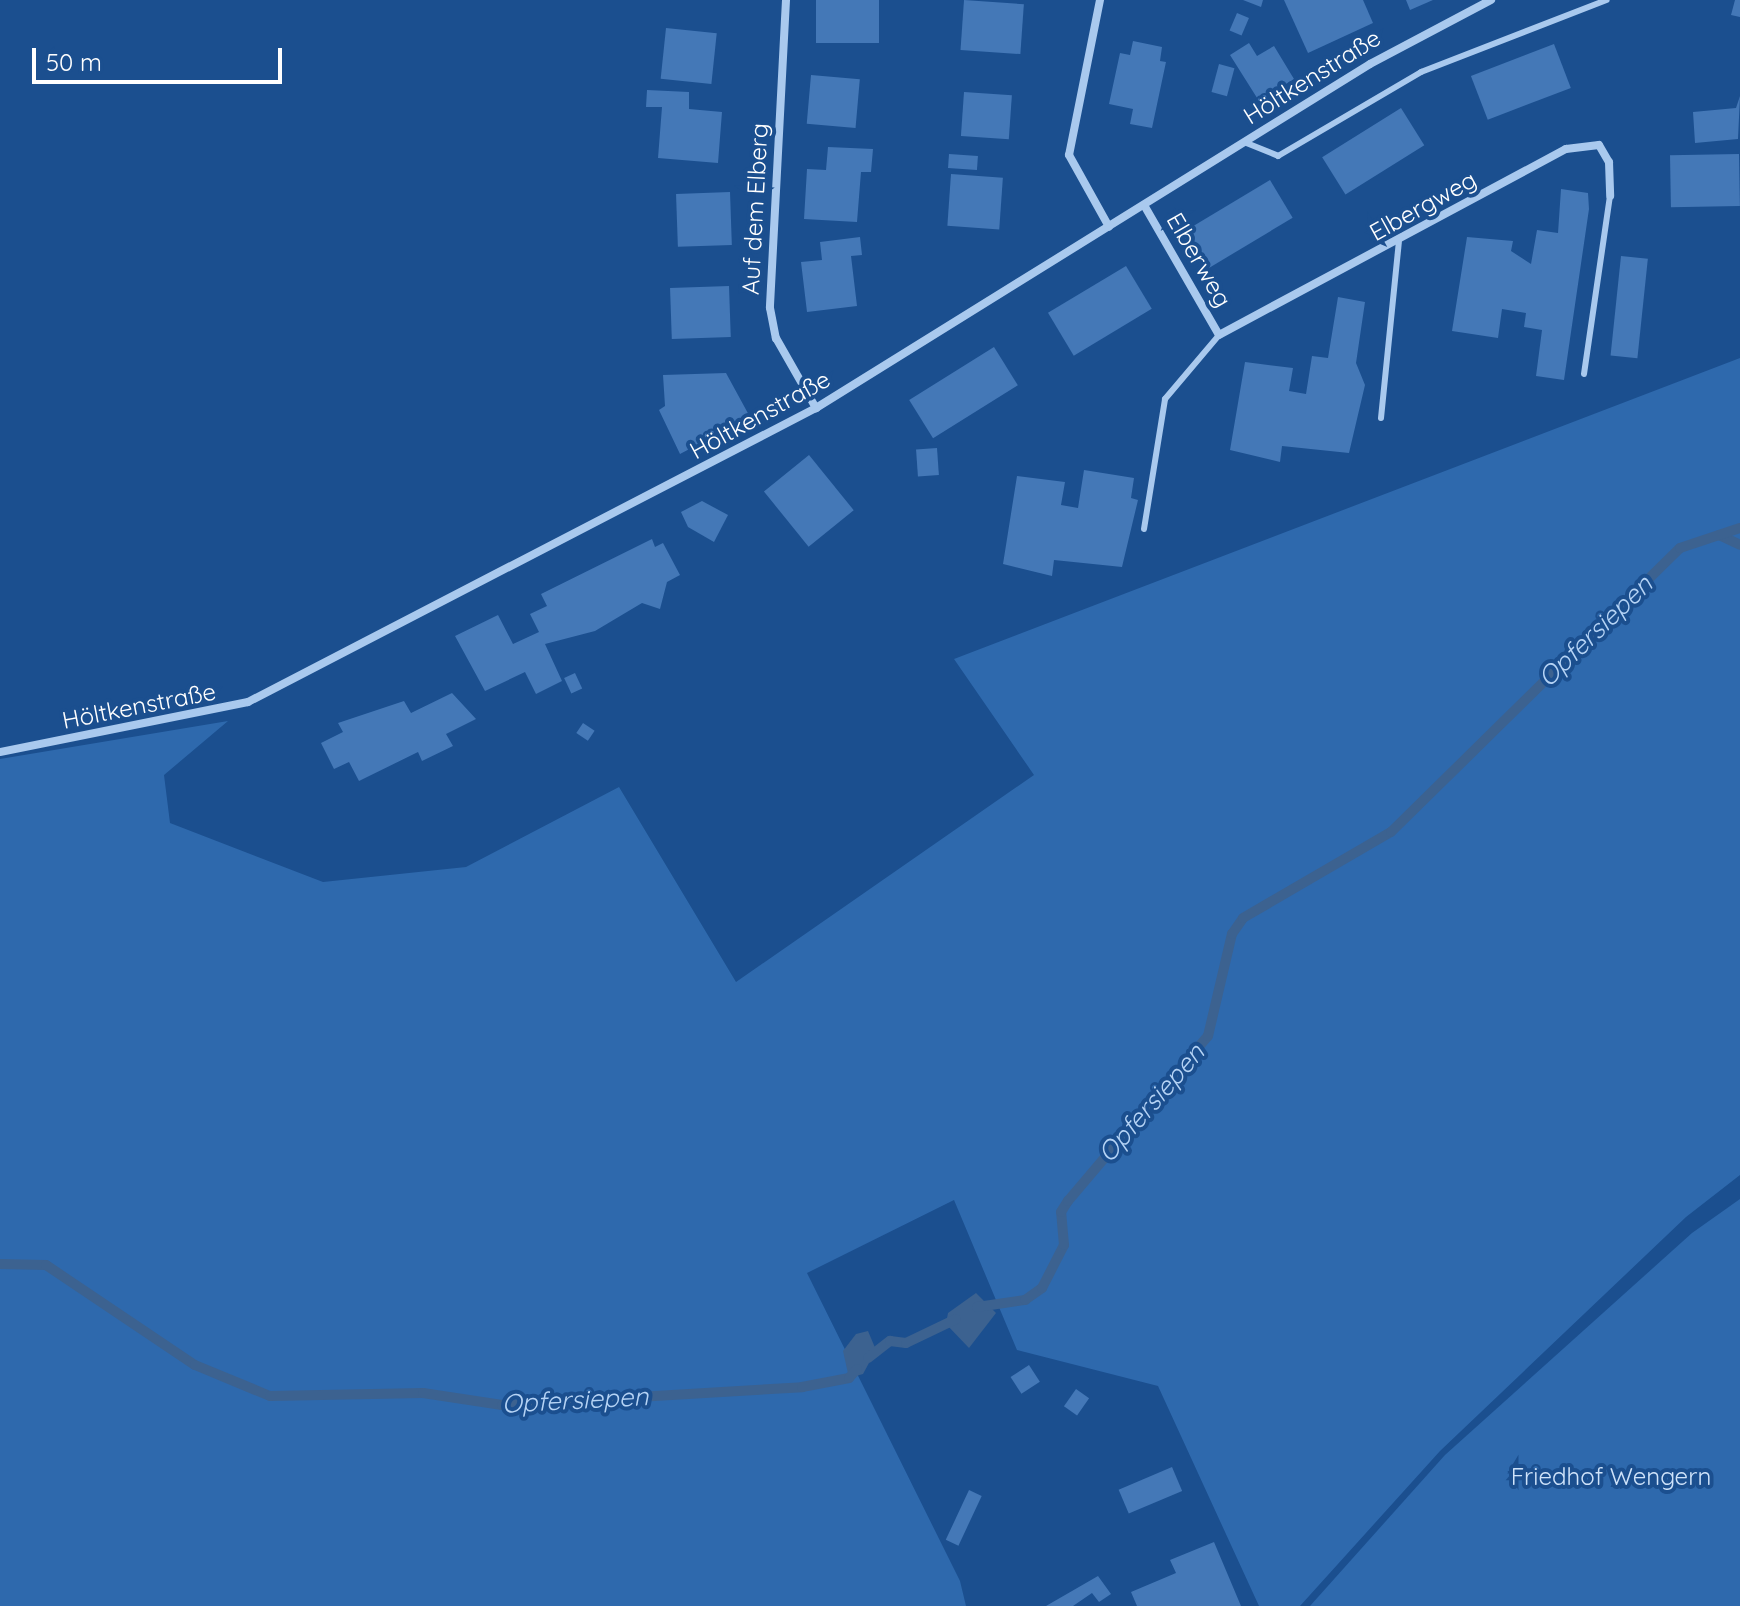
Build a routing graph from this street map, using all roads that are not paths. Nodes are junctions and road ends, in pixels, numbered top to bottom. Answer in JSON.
{"nodes":[{"id":1,"x":786,"y":0,"type":"edge"},
{"id":2,"x":1100,"y":0,"type":"edge"},
{"id":3,"x":1491,"y":0,"type":"edge"},
{"id":4,"x":1607,"y":0,"type":"edge"},
{"id":5,"x":1244,"y":142,"type":"junction"},
{"id":6,"x":1610,"y":196,"type":"joint"},
{"id":7,"x":1144,"y":205,"type":"junction"},
{"id":8,"x":1109,"y":227,"type":"junction"},
{"id":9,"x":1399,"y":242,"type":"junction"},
{"id":10,"x":1219,"y":335,"type":"junction"},
{"id":11,"x":1584,"y":374,"type":"dead end"},
{"id":12,"x":816,"y":408,"type":"junction"},
{"id":13,"x":1381,"y":418,"type":"dead end"},
{"id":14,"x":1144,"y":529,"type":"dead end"},
{"id":15,"x":0,"y":752,"type":"edge"}],
"edges":[{"from":1,"to":12,"type":"street","name":"Auf dem Elberg"},
{"from":2,"to":8,"type":"street"},
{"from":3,"to":5,"type":"street","name":"Höltkenstraße"},
{"from":4,"to":5,"type":"lane"},
{"from":5,"to":7,"type":"street","name":"Höltkenstraße"},
{"from":6,"to":9,"type":"street","name":"Elbergweg"},
{"from":6,"to":11,"type":"lane"},
{"from":7,"to":8,"type":"street","name":"Höltkenstraße"},
{"from":7,"to":10,"type":"street","name":"Elberweg"},
{"from":8,"to":12,"type":"street","name":"Höltkenstraße"},
{"from":9,"to":10,"type":"street","name":"Elbergweg"},
{"from":9,"to":13,"type":"lane"},
{"from":10,"to":14,"type":"lane"},
{"from":12,"to":15,"type":"street","name":"Höltkenstraße"}]}
